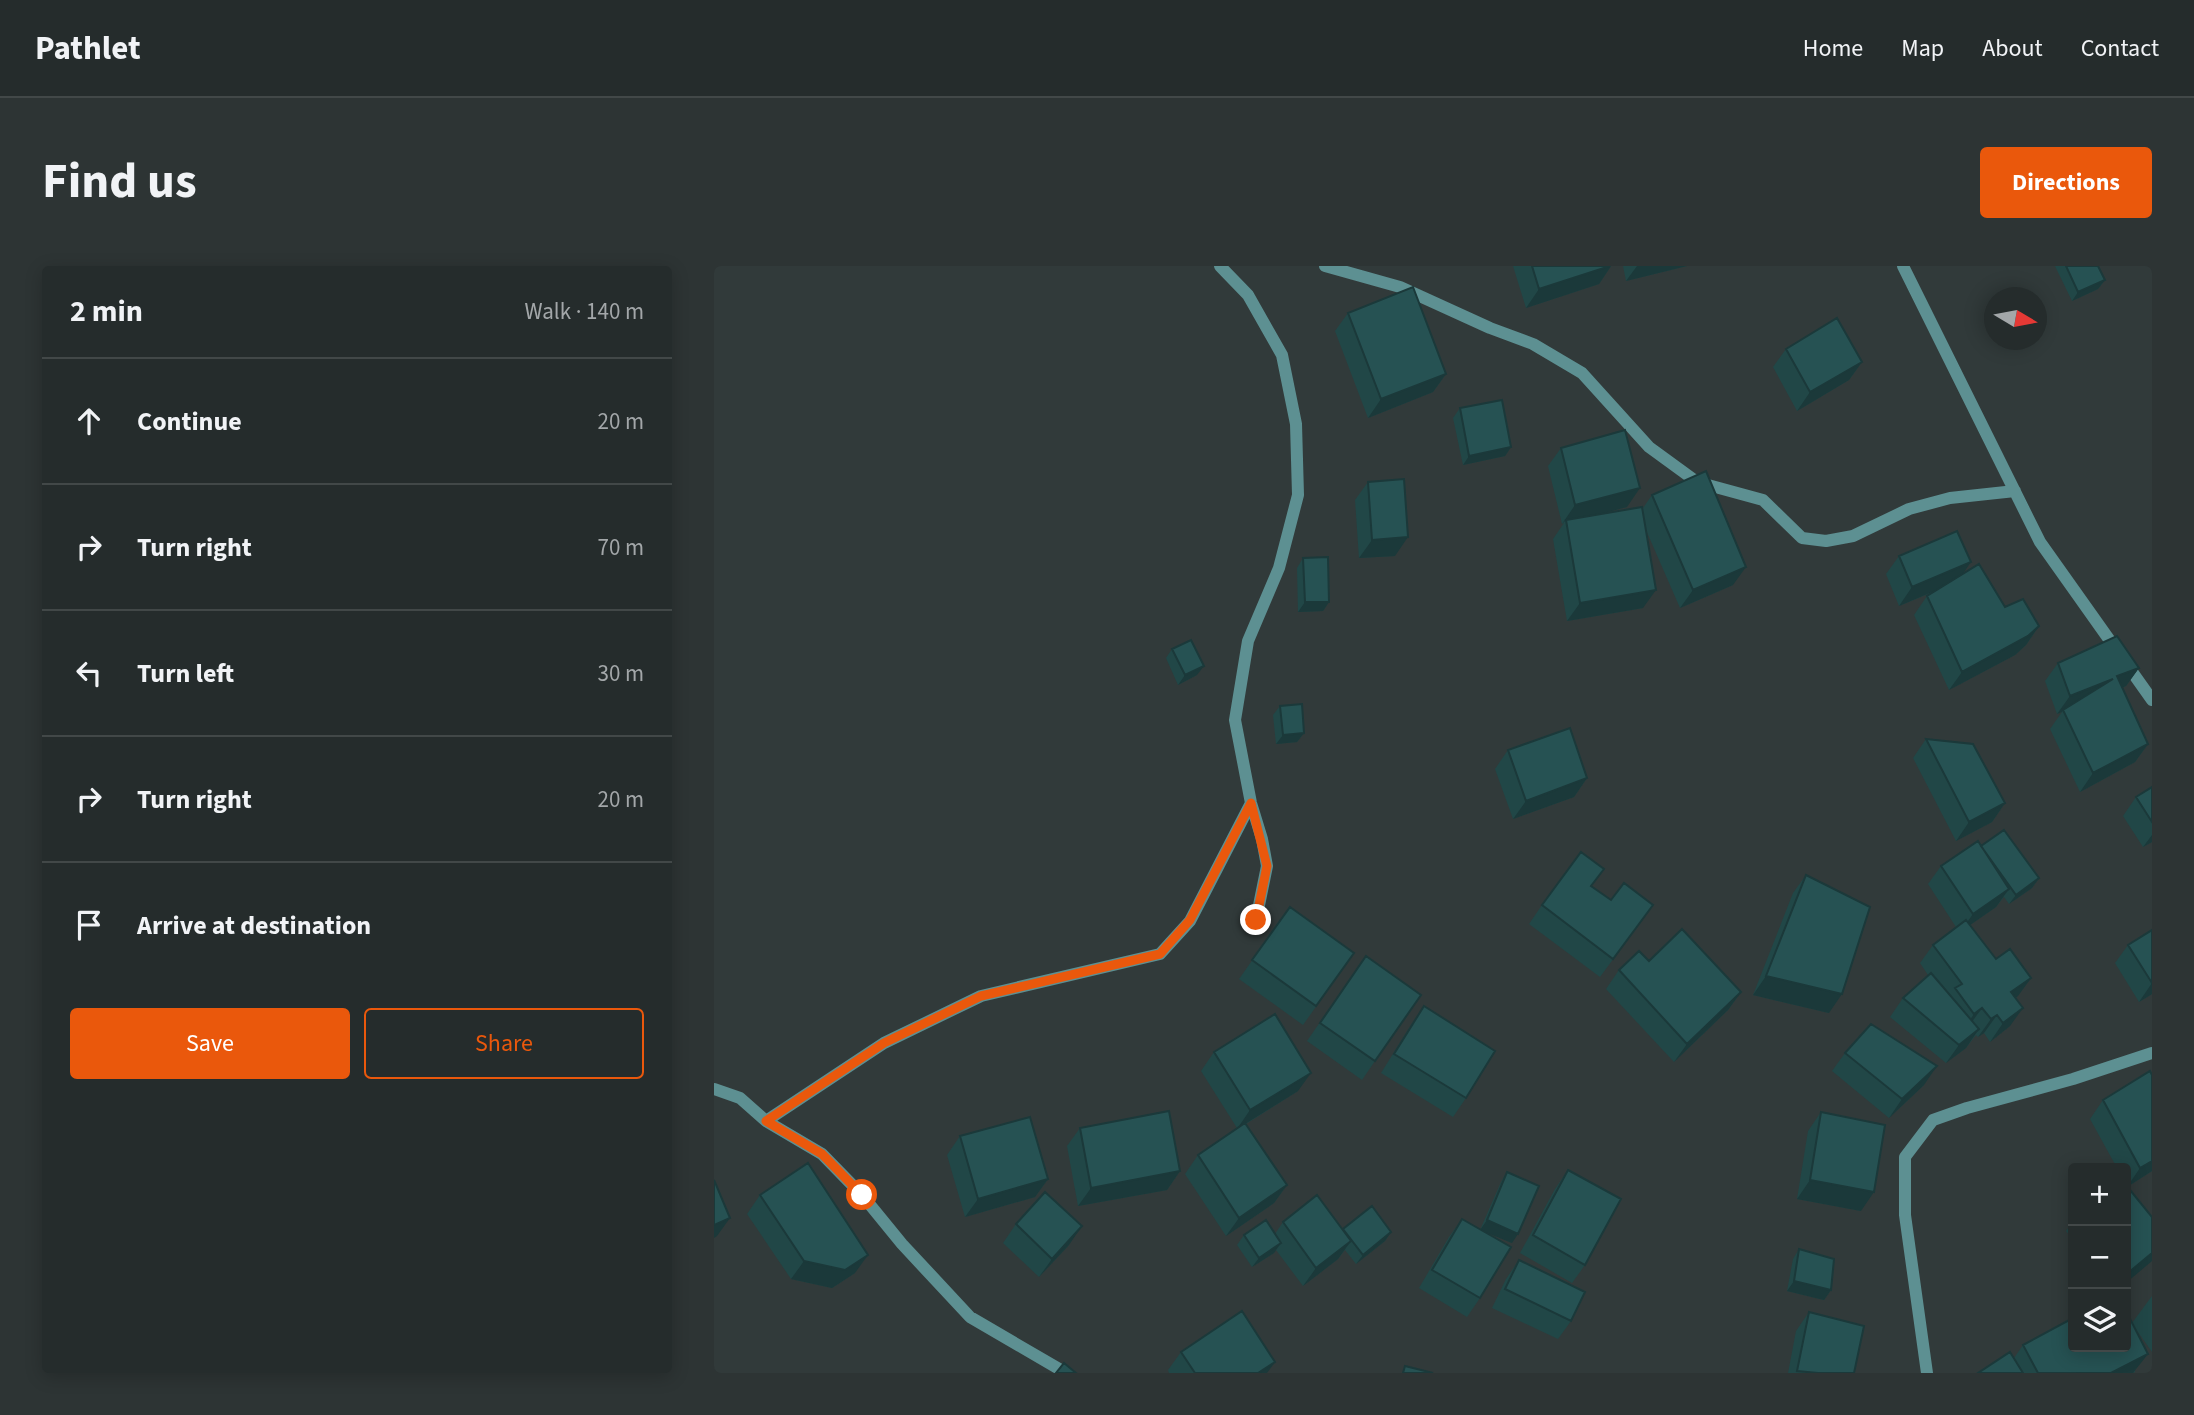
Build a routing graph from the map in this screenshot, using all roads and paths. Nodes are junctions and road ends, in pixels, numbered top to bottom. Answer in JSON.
{"nodes":[{"id":1,"x":1220,"y":266,"type":"edge"},
{"id":2,"x":1325,"y":266,"type":"edge"},
{"id":3,"x":1903,"y":266,"type":"edge"},
{"id":4,"x":2015,"y":491,"type":"junction"},
{"id":5,"x":2152,"y":699,"type":"edge"},
{"id":6,"x":1251,"y":803,"type":"junction"},
{"id":7,"x":1256,"y":920,"type":"dead end"},
{"id":8,"x":2152,"y":1053,"type":"edge"},
{"id":9,"x":714,"y":1089,"type":"edge"},
{"id":10,"x":766,"y":1121,"type":"junction"},
{"id":11,"x":1066,"y":1373,"type":"edge"},
{"id":12,"x":1927,"y":1373,"type":"edge"}],
"edges":[{"from":1,"to":6,"type":"street"},
{"from":2,"to":4,"type":"street"},
{"from":3,"to":4,"type":"street"},
{"from":4,"to":5,"type":"street"},
{"from":6,"to":7,"type":"street"},
{"from":6,"to":10,"type":"street"},
{"from":8,"to":12,"type":"street"},
{"from":9,"to":10,"type":"street"},
{"from":10,"to":11,"type":"street"}]}
